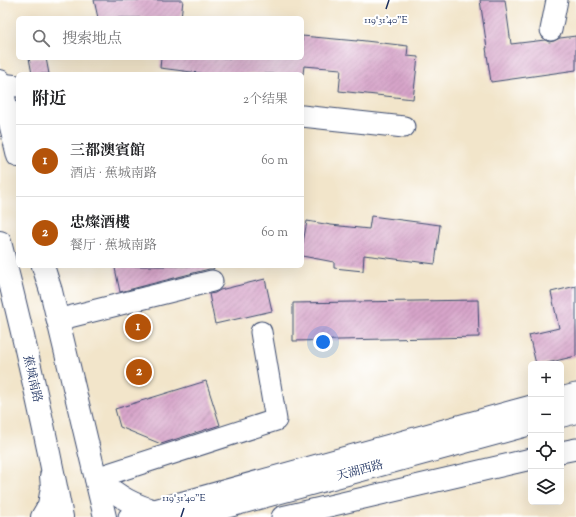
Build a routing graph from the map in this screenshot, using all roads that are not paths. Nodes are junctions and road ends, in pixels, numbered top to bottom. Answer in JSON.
{"nodes":[{"id":1,"x":557,"y":0,"type":"edge"},
{"id":2,"x":551,"y":30,"type":"dead end"},
{"id":3,"x":6,"y":84,"type":"edge"},
{"id":4,"x":304,"y":116,"type":"edge"},
{"id":5,"x":404,"y":127,"type":"dead end"},
{"id":6,"x":16,"y":144,"type":"edge"},
{"id":7,"x":0,"y":242,"type":"edge"},
{"id":8,"x":44,"y":268,"type":"edge"},
{"id":9,"x":212,"y":281,"type":"dead end"},
{"id":10,"x":57,"y":320,"type":"junction"},
{"id":11,"x":261,"y":332,"type":"dead end"},
{"id":12,"x":576,"y":394,"type":"edge"},
{"id":13,"x":564,"y":397,"type":"edge"},
{"id":14,"x":528,"y":407,"type":"edge"},
{"id":15,"x":576,"y":412,"type":"edge"},
{"id":16,"x":564,"y":415,"type":"edge"},
{"id":17,"x":528,"y":425,"type":"edge"},
{"id":18,"x":576,"y":449,"type":"edge"},
{"id":19,"x":564,"y":451,"type":"edge"},
{"id":20,"x":528,"y":460,"type":"edge"},
{"id":21,"x":51,"y":461,"type":"junction"},
{"id":22,"x":96,"y":478,"type":"junction"},
{"id":23,"x":152,"y":511,"type":"junction"},
{"id":24,"x":322,"y":512,"type":"edge"},
{"id":25,"x":42,"y":517,"type":"edge"},
{"id":26,"x":62,"y":517,"type":"edge"},
{"id":27,"x":105,"y":517,"type":"edge"},
{"id":28,"x":129,"y":517,"type":"edge"},
{"id":29,"x":174,"y":517,"type":"edge"},
{"id":30,"x":189,"y":517,"type":"edge"},
{"id":31,"x":282,"y":517,"type":"edge"}],
"edges":[{"from":1,"to":2,"type":"street"},
{"from":3,"to":6,"type":"main road"},
{"from":4,"to":5,"type":"street"},
{"from":7,"to":21,"type":"main road","name":"蕉城南路"},
{"from":8,"to":10,"type":"main road"},
{"from":9,"to":10,"type":"street"},
{"from":10,"to":22,"type":"main road"},
{"from":11,"to":22,"type":"street"},
{"from":12,"to":13,"type":"street"},
{"from":14,"to":23,"type":"street"},
{"from":15,"to":16,"type":"main road"},
{"from":17,"to":30,"type":"main road","name":"天湖西路"},
{"from":18,"to":19,"type":"street"},
{"from":20,"to":24,"type":"street"},
{"from":21,"to":25,"type":"main road"},
{"from":21,"to":26,"type":"main road","name":"蕉城南路"},
{"from":22,"to":23,"type":"main road"},
{"from":22,"to":27,"type":"main road"},
{"from":23,"to":28,"type":"street"},
{"from":23,"to":29,"type":"main road"},
{"from":24,"to":31,"type":"street"}]}
